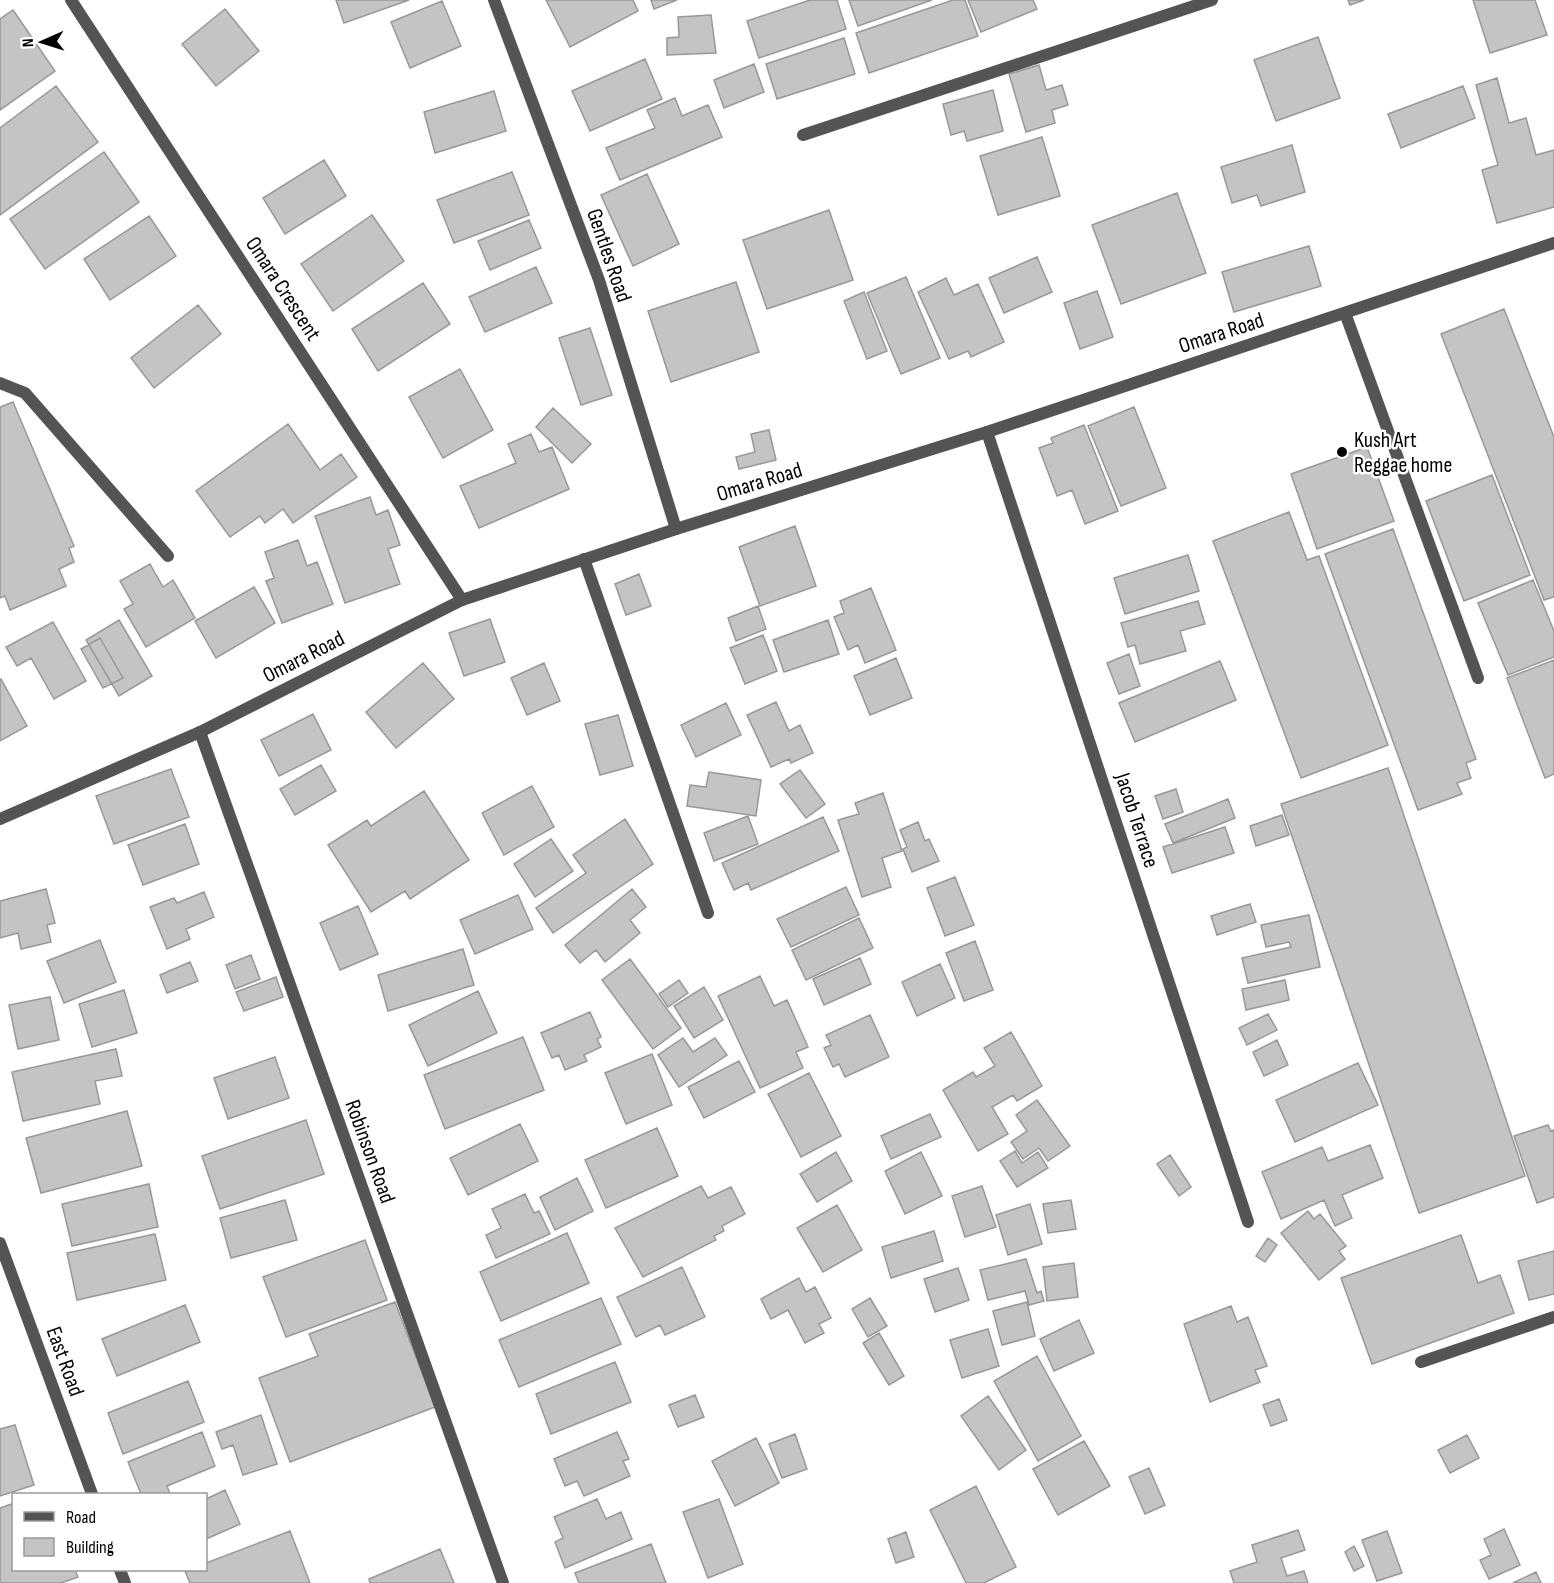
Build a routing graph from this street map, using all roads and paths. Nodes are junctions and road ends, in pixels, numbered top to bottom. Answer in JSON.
{"nodes":[{"id":1,"x":71,"y":0,"type":"edge"},
{"id":2,"x":494,"y":0,"type":"edge"},
{"id":3,"x":1212,"y":0,"type":"edge"},
{"id":4,"x":803,"y":135,"type":"dead end"},
{"id":5,"x":1554,"y":243,"type":"edge"},
{"id":6,"x":1344,"y":313,"type":"junction"},
{"id":7,"x":0,"y":383,"type":"edge"},
{"id":8,"x":987,"y":432,"type":"junction"},
{"id":9,"x":676,"y":529,"type":"junction"},
{"id":10,"x":168,"y":556,"type":"dead end"},
{"id":11,"x":584,"y":559,"type":"junction"},
{"id":12,"x":462,"y":600,"type":"junction"},
{"id":13,"x":1478,"y":678,"type":"dead end"},
{"id":14,"x":200,"y":732,"type":"junction"},
{"id":15,"x":0,"y":819,"type":"edge"},
{"id":16,"x":708,"y":913,"type":"dead end"},
{"id":17,"x":1248,"y":1222,"type":"dead end"},
{"id":18,"x":0,"y":1243,"type":"edge"},
{"id":19,"x":1554,"y":1317,"type":"edge"},
{"id":20,"x":1421,"y":1362,"type":"dead end"},
{"id":21,"x":92,"y":1493,"type":"edge"},
{"id":22,"x":502,"y":1583,"type":"edge"}],
"edges":[{"from":1,"to":12,"type":"street","name":"Omara Crescent"},
{"from":2,"to":9,"type":"street","name":"Gentles Road"},
{"from":3,"to":4,"type":"street"},
{"from":5,"to":6,"type":"street","name":"Omara Road"},
{"from":6,"to":8,"type":"street","name":"Omara Road"},
{"from":6,"to":13,"type":"street"},
{"from":7,"to":10,"type":"street"},
{"from":8,"to":9,"type":"street","name":"Omara Road"},
{"from":8,"to":17,"type":"street","name":"Jacob Terrace"},
{"from":9,"to":11,"type":"street","name":"Omara Road"},
{"from":11,"to":12,"type":"street","name":"Omara Road"},
{"from":11,"to":16,"type":"street"},
{"from":12,"to":14,"type":"street","name":"Omara Road"},
{"from":14,"to":15,"type":"street","name":"Omara Road"},
{"from":14,"to":22,"type":"street","name":"Robinson Road"},
{"from":18,"to":21,"type":"street","name":"East Road"},
{"from":19,"to":20,"type":"street"}]}
